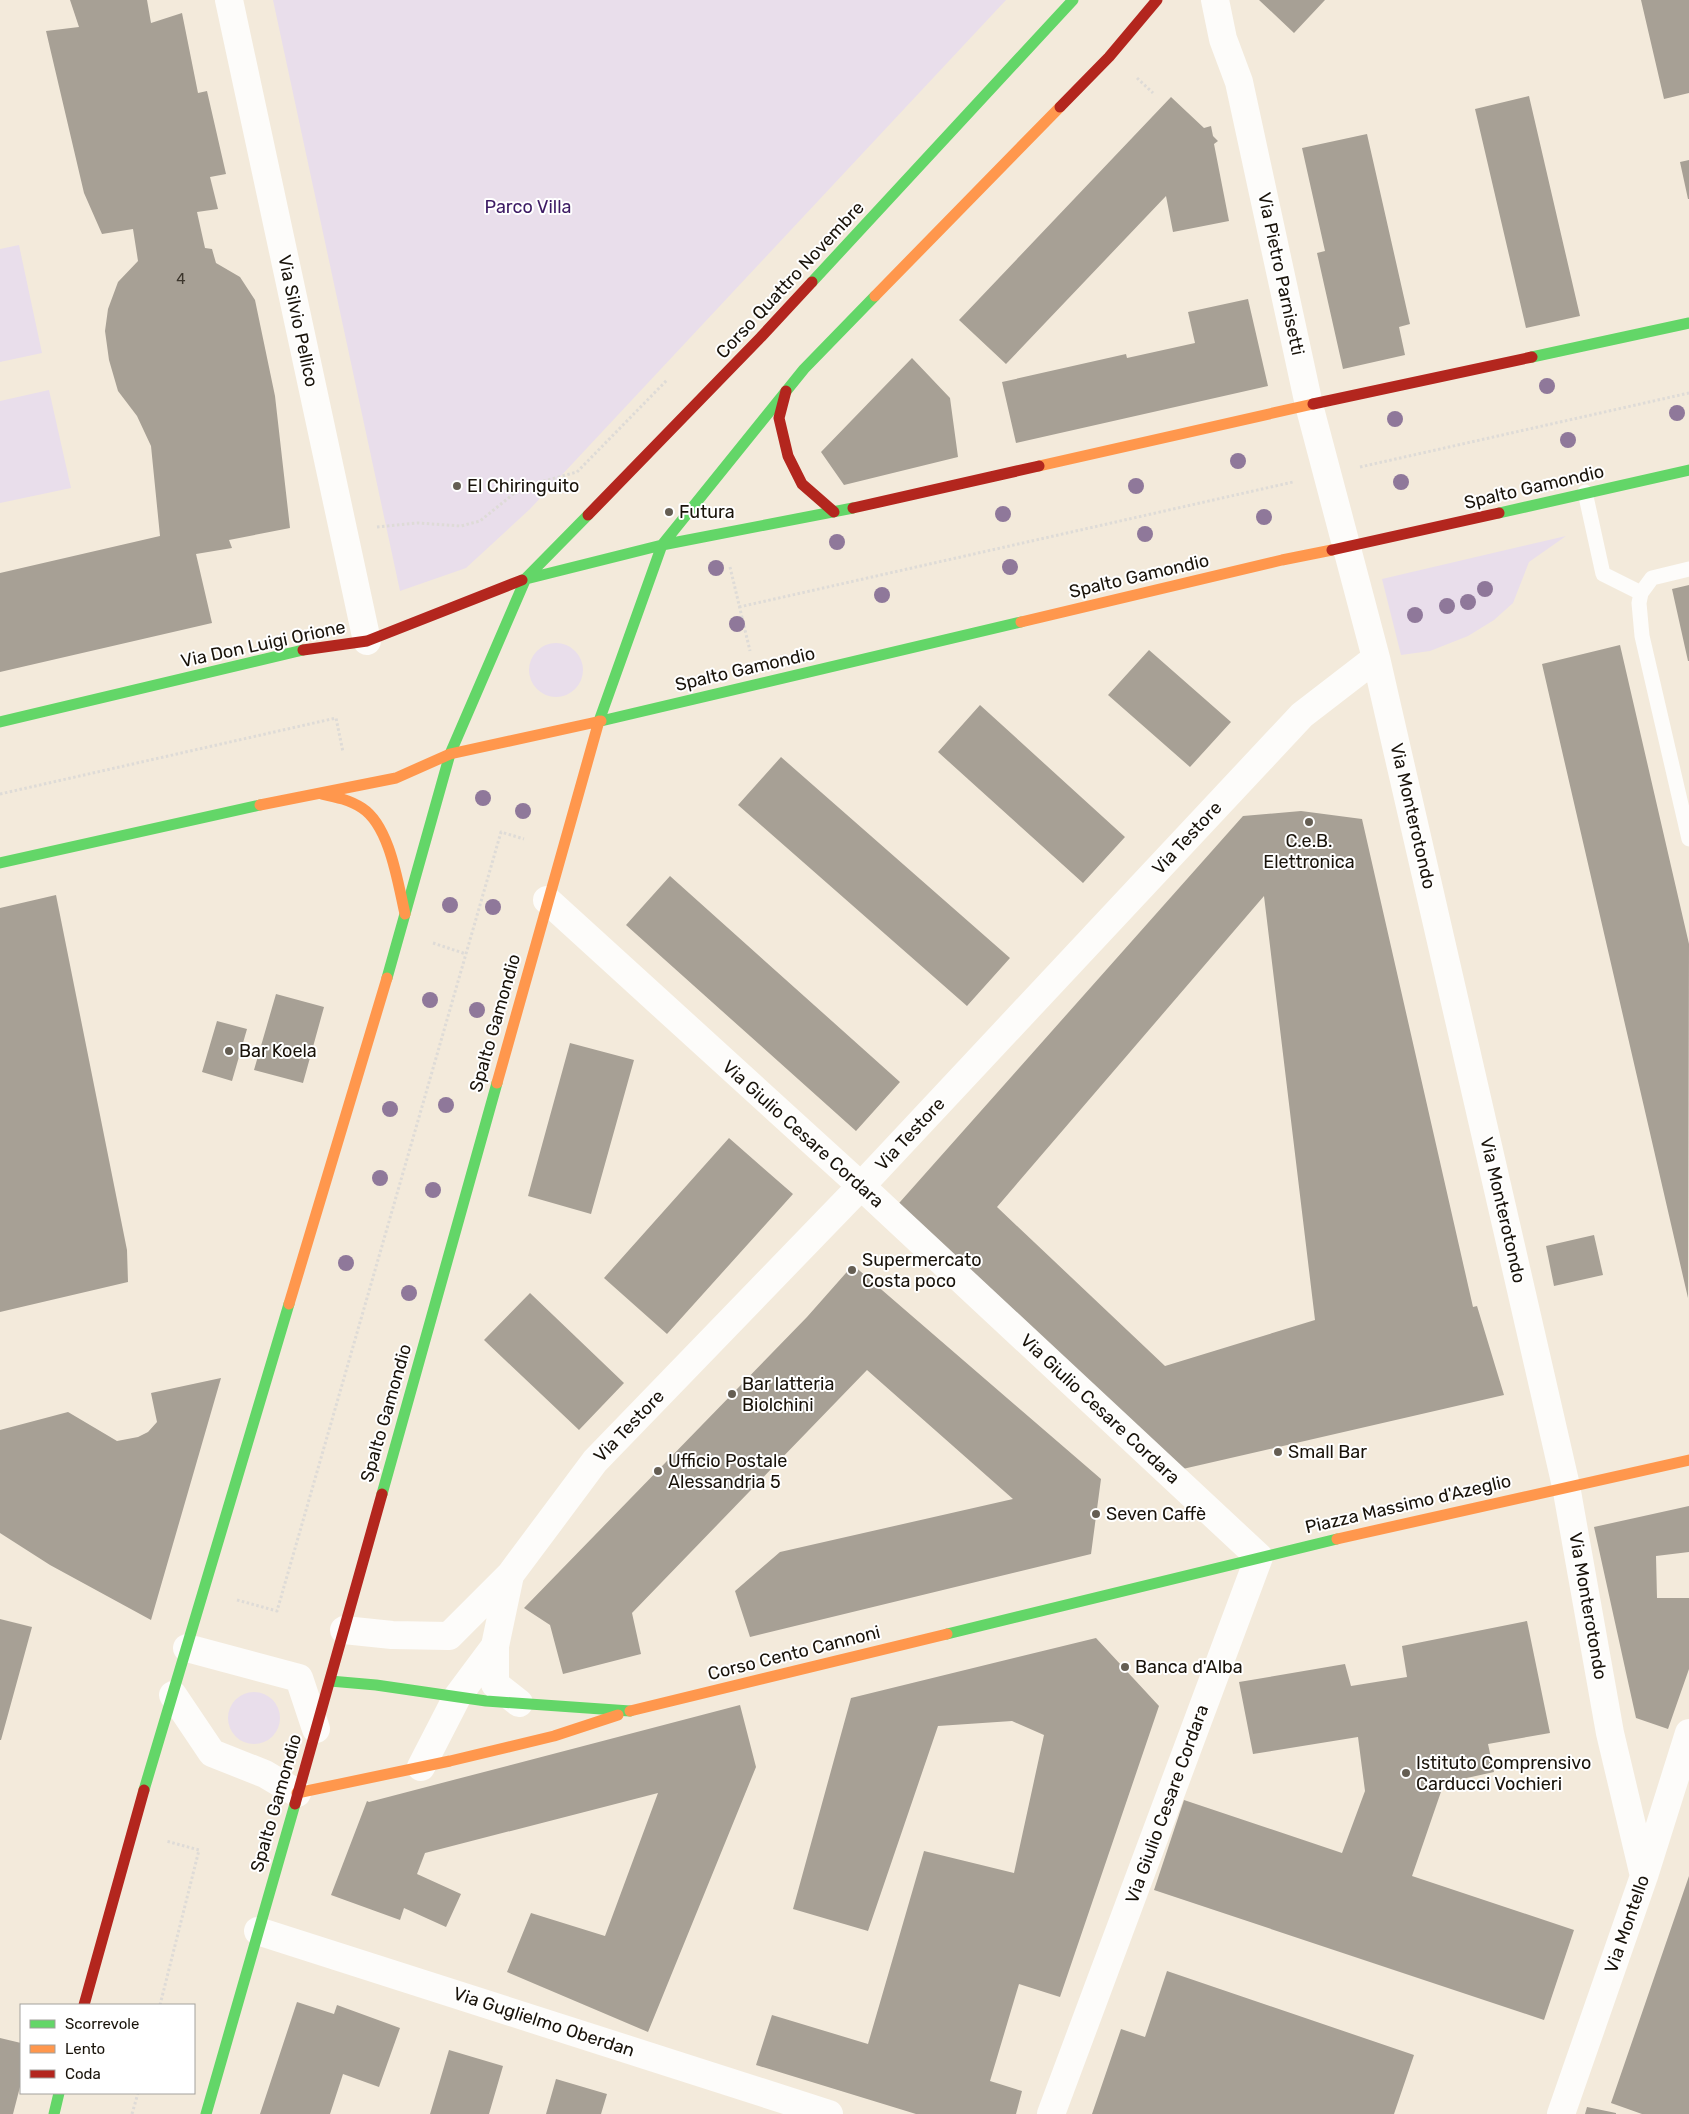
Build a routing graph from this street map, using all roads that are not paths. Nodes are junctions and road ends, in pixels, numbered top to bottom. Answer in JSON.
{"nodes":[{"id":1,"x":229,"y":0,"type":"edge"},
{"id":2,"x":1073,"y":0,"type":"edge"},
{"id":3,"x":1157,"y":0,"type":"edge"},
{"id":4,"x":1215,"y":0,"type":"edge"},
{"id":5,"x":1689,"y":323,"type":"edge"},
{"id":6,"x":786,"y":390,"type":"junction"},
{"id":7,"x":1309,"y":405,"type":"junction"},
{"id":8,"x":1689,"y":470,"type":"edge"},
{"id":9,"x":1586,"y":492,"type":"junction"},
{"id":10,"x":834,"y":512,"type":"junction"},
{"id":11,"x":662,"y":545,"type":"junction"},
{"id":12,"x":1348,"y":548,"type":"junction"},
{"id":13,"x":1689,"y":569,"type":"edge"},
{"id":14,"x":526,"y":578,"type":"junction"},
{"id":15,"x":1641,"y":593,"type":"junction"},
{"id":16,"x":368,"y":641,"type":"junction"},
{"id":17,"x":1376,"y":658,"type":"junction"},
{"id":18,"x":0,"y":722,"type":"edge"},
{"id":19,"x":599,"y":722,"type":"junction"},
{"id":20,"x":450,"y":754,"type":"junction"},
{"id":21,"x":315,"y":793,"type":"junction"},
{"id":22,"x":1689,"y":839,"type":"edge"},
{"id":23,"x":0,"y":864,"type":"edge"},
{"id":24,"x":547,"y":900,"type":"junction"},
{"id":25,"x":406,"y":916,"type":"junction"},
{"id":26,"x":861,"y":1186,"type":"junction"},
{"id":27,"x":1689,"y":1460,"type":"edge"},
{"id":28,"x":1566,"y":1486,"type":"junction"},
{"id":29,"x":1259,"y":1557,"type":"junction"},
{"id":30,"x":510,"y":1574,"type":"junction"},
{"id":31,"x":344,"y":1630,"type":"junction"},
{"id":32,"x":495,"y":1646,"type":"junction"},
{"id":33,"x":187,"y":1648,"type":"junction"},
{"id":34,"x":299,"y":1678,"type":"junction"},
{"id":35,"x":330,"y":1681,"type":"junction"},
{"id":36,"x":173,"y":1695,"type":"junction"},
{"id":37,"x":456,"y":1697,"type":"junction"},
{"id":38,"x":519,"y":1704,"type":"junction"},
{"id":39,"x":631,"y":1711,"type":"junction"},
{"id":40,"x":316,"y":1729,"type":"junction"},
{"id":41,"x":1689,"y":1734,"type":"edge"},
{"id":42,"x":422,"y":1767,"type":"junction"},
{"id":43,"x":297,"y":1793,"type":"junction"},
{"id":44,"x":1644,"y":1876,"type":"junction"},
{"id":45,"x":258,"y":1931,"type":"junction"},
{"id":46,"x":84,"y":2004,"type":"edge"},
{"id":47,"x":60,"y":2094,"type":"edge"},
{"id":48,"x":54,"y":2114,"type":"edge"},
{"id":49,"x":206,"y":2114,"type":"edge"},
{"id":50,"x":829,"y":2114,"type":"edge"},
{"id":51,"x":1051,"y":2114,"type":"edge"},
{"id":52,"x":1561,"y":2114,"type":"edge"}],
"edges":[{"from":1,"to":16,"type":"street","name":"Via Silvio Pellico"},
{"from":2,"to":14,"type":"street","name":"Corso Quattro Novembre"},
{"from":3,"to":6,"type":"street"},
{"from":4,"to":7,"type":"street","name":"Via Pietro Parnisetti"},
{"from":5,"to":7,"type":"street"},
{"from":6,"to":10,"type":"street"},
{"from":6,"to":11,"type":"street"},
{"from":7,"to":10,"type":"street"},
{"from":7,"to":12,"type":"street","name":"Via Pietro Parnisetti"},
{"from":8,"to":9,"type":"street","name":"Spalto Gamondio"},
{"from":9,"to":12,"type":"street","name":"Spalto Gamondio"},
{"from":9,"to":15,"type":"lane"},
{"from":10,"to":11,"type":"street"},
{"from":11,"to":14,"type":"street"},
{"from":11,"to":19,"type":"street","name":"Spalto Gamondio"},
{"from":12,"to":17,"type":"street","name":"Via Monterotondo"},
{"from":12,"to":19,"type":"street","name":"Spalto Gamondio"},
{"from":13,"to":15,"type":"lane"},
{"from":14,"to":16,"type":"street","name":"Via Don Luigi Orione"},
{"from":14,"to":20,"type":"street"},
{"from":15,"to":22,"type":"lane"},
{"from":16,"to":18,"type":"street","name":"Via Don Luigi Orione"},
{"from":17,"to":26,"type":"street","name":"Via Testore"},
{"from":17,"to":28,"type":"street","name":"Via Monterotondo"},
{"from":19,"to":20,"type":"street","name":"Spalto Gamondio"},
{"from":19,"to":24,"type":"street","name":"Spalto Gamondio"},
{"from":20,"to":21,"type":"street"},
{"from":20,"to":25,"type":"street"},
{"from":21,"to":23,"type":"street"},
{"from":21,"to":25,"type":"street"},
{"from":24,"to":26,"type":"street","name":"Via Giulio Cesare Cordara"},
{"from":24,"to":31,"type":"street","name":"Spalto Gamondio"},
{"from":25,"to":33,"type":"street"},
{"from":26,"to":29,"type":"street","name":"Via Giulio Cesare Cordara"},
{"from":26,"to":30,"type":"street","name":"Via Testore"},
{"from":27,"to":28,"type":"street"},
{"from":28,"to":29,"type":"street","name":"Piazza Massimo d'Azeglio"},
{"from":28,"to":44,"type":"street","name":"Via Monterotondo"},
{"from":29,"to":39,"type":"street","name":"Corso Cento Cannoni"},
{"from":29,"to":51,"type":"street","name":"Via Giulio Cesare Cordara"},
{"from":30,"to":31,"type":"street","name":"Via Testore"},
{"from":30,"to":32,"type":"street"},
{"from":31,"to":35,"type":"street","name":"Spalto Gamondio"},
{"from":32,"to":37,"type":"street"},
{"from":32,"to":38,"type":"street"},
{"from":33,"to":34,"type":"street"},
{"from":33,"to":36,"type":"street"},
{"from":34,"to":35,"type":"street"},
{"from":34,"to":40,"type":"street"},
{"from":35,"to":37,"type":"street","name":"Corso Cento Cannoni"},
{"from":35,"to":40,"type":"street","name":"Spalto Gamondio"},
{"from":36,"to":43,"type":"street"},
{"from":36,"to":46,"type":"street"},
{"from":37,"to":38,"type":"street","name":"Corso Cento Cannoni"},
{"from":37,"to":42,"type":"street"},
{"from":38,"to":39,"type":"street","name":"Corso Cento Cannoni"},
{"from":39,"to":42,"type":"street"},
{"from":40,"to":43,"type":"street","name":"Spalto Gamondio"},
{"from":41,"to":44,"type":"street","name":"Via Montello"},
{"from":42,"to":43,"type":"street"},
{"from":43,"to":45,"type":"street","name":"Spalto Gamondio"},
{"from":44,"to":52,"type":"street","name":"Via Montello"},
{"from":45,"to":49,"type":"street","name":"Spalto Gamondio"},
{"from":45,"to":50,"type":"street","name":"Via Guglielmo Oberdan"},
{"from":47,"to":48,"type":"street"}]}
